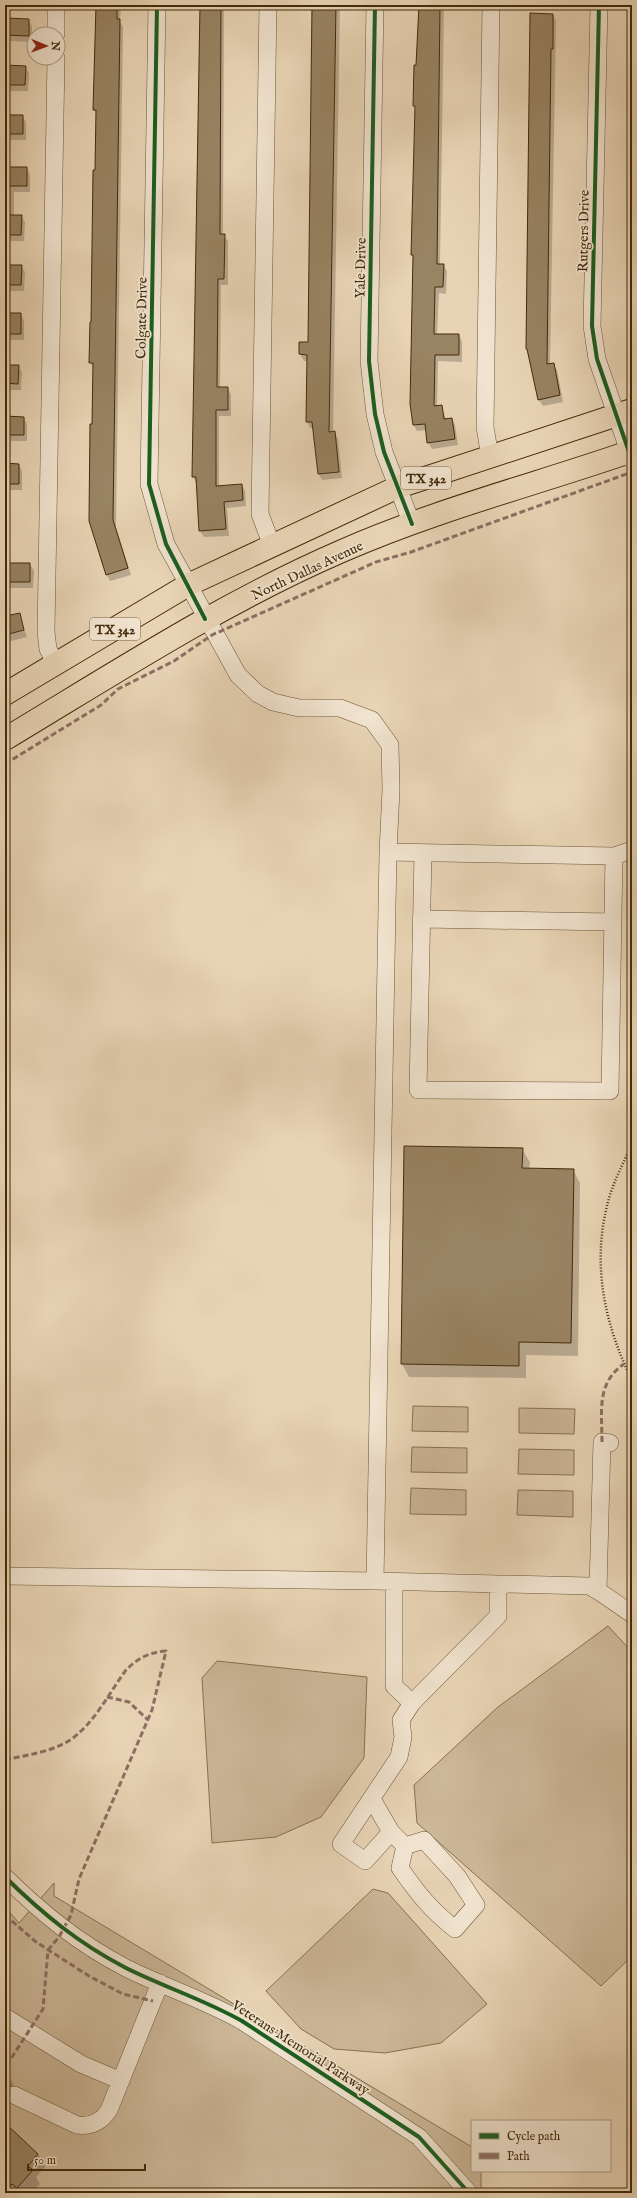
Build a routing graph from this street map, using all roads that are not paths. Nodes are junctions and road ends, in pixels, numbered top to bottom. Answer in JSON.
{"nodes":[{"id":1,"x":56,"y":5,"type":"edge"},
{"id":2,"x":157,"y":5,"type":"edge"},
{"id":3,"x":268,"y":5,"type":"edge"},
{"id":4,"x":375,"y":5,"type":"edge"},
{"id":5,"x":491,"y":5,"type":"edge"},
{"id":6,"x":599,"y":5,"type":"edge"},
{"id":7,"x":56,"y":26,"type":"edge"},
{"id":8,"x":56,"y":66,"type":"edge"},
{"id":9,"x":624,"y":413,"type":"edge"},
{"id":10,"x":631,"y":454,"type":"edge"},
{"id":11,"x":490,"y":457,"type":"junction"},
{"id":12,"x":398,"y":487,"type":"junction"},
{"id":13,"x":412,"y":524,"type":"junction"},
{"id":14,"x":272,"y":546,"type":"junction"},
{"id":15,"x":188,"y":585,"type":"junction"},
{"id":16,"x":205,"y":619,"type":"junction"},
{"id":17,"x":56,"y":664,"type":"junction"},
{"id":18,"x":5,"y":694,"type":"edge"},
{"id":19,"x":5,"y":739,"type":"edge"},
{"id":20,"x":632,"y":850,"type":"edge"},
{"id":21,"x":388,"y":852,"type":"junction"},
{"id":22,"x":423,"y":854,"type":"junction"},
{"id":23,"x":614,"y":856,"type":"junction"},
{"id":24,"x":421,"y":919,"type":"junction"},
{"id":25,"x":613,"y":922,"type":"junction"},
{"id":26,"x":610,"y":1443,"type":"dead end"},
{"id":27,"x":5,"y":1576,"type":"edge"},
{"id":28,"x":375,"y":1581,"type":"junction"},
{"id":29,"x":394,"y":1582,"type":"junction"},
{"id":30,"x":498,"y":1584,"type":"junction"},
{"id":31,"x":598,"y":1590,"type":"junction"},
{"id":32,"x":632,"y":1614,"type":"edge"},
{"id":33,"x":412,"y":1703,"type":"junction"},
{"id":34,"x":372,"y":1798,"type":"junction"},
{"id":35,"x":391,"y":1832,"type":"junction"},
{"id":36,"x":405,"y":1846,"type":"junction"},
{"id":37,"x":5,"y":1877,"type":"edge"},
{"id":38,"x":160,"y":1983,"type":"junction"},
{"id":39,"x":5,"y":2017,"type":"edge"},
{"id":40,"x":121,"y":2081,"type":"junction"},
{"id":41,"x":14,"y":2095,"type":"dead end"},
{"id":42,"x":469,"y":2193,"type":"edge"}],
"edges":[{"from":1,"to":7,"type":"street"},
{"from":2,"to":15,"type":"street","name":"Colgate Drive"},
{"from":3,"to":14,"type":"street"},
{"from":4,"to":12,"type":"street","name":"Yale Drive"},
{"from":5,"to":11,"type":"street"},
{"from":6,"to":9,"type":"street","name":"Rutgers Drive"},
{"from":8,"to":17,"type":"street"},
{"from":9,"to":10,"type":"street","name":"Rutgers Drive"},
{"from":9,"to":11,"type":"main road","number":"TX 342"},
{"from":10,"to":13,"type":"main road","name":"North Dallas Avenue","number":"TX 342"},
{"from":11,"to":12,"type":"main road","number":"TX 342"},
{"from":12,"to":13,"type":"street","name":"Yale Drive"},
{"from":12,"to":14,"type":"main road","number":"TX 342"},
{"from":13,"to":16,"type":"main road","name":"North Dallas Avenue","number":"TX 342"},
{"from":14,"to":15,"type":"main road","number":"TX 342"},
{"from":15,"to":16,"type":"street","name":"Colgate Drive"},
{"from":15,"to":17,"type":"main road","number":"TX 342"},
{"from":16,"to":19,"type":"main road","name":"North Dallas Avenue","number":"TX 342"},
{"from":16,"to":21,"type":"street","name":"Colgate Drive"},
{"from":17,"to":18,"type":"main road","number":"TX 342"},
{"from":20,"to":23,"type":"street"},
{"from":21,"to":22,"type":"street"},
{"from":21,"to":28,"type":"street","name":"Colgate Drive"},
{"from":22,"to":23,"type":"street"},
{"from":22,"to":24,"type":"street"},
{"from":23,"to":25,"type":"street"},
{"from":24,"to":25,"type":"street"},
{"from":24,"to":25,"type":"street"},
{"from":26,"to":31,"type":"street"},
{"from":27,"to":28,"type":"street"},
{"from":28,"to":29,"type":"street"},
{"from":29,"to":30,"type":"street"},
{"from":29,"to":33,"type":"street"},
{"from":30,"to":31,"type":"street"},
{"from":30,"to":33,"type":"street"},
{"from":31,"to":32,"type":"street"},
{"from":33,"to":34,"type":"street"},
{"from":34,"to":35,"type":"street"},
{"from":34,"to":35,"type":"street"},
{"from":35,"to":36,"type":"street"},
{"from":36,"to":36,"type":"street"},
{"from":37,"to":38,"type":"street","name":"Veterans Memorial Parkway"},
{"from":38,"to":40,"type":"street"},
{"from":38,"to":42,"type":"street","name":"Veterans Memorial Parkway"},
{"from":39,"to":40,"type":"street"},
{"from":40,"to":41,"type":"street"}]}
